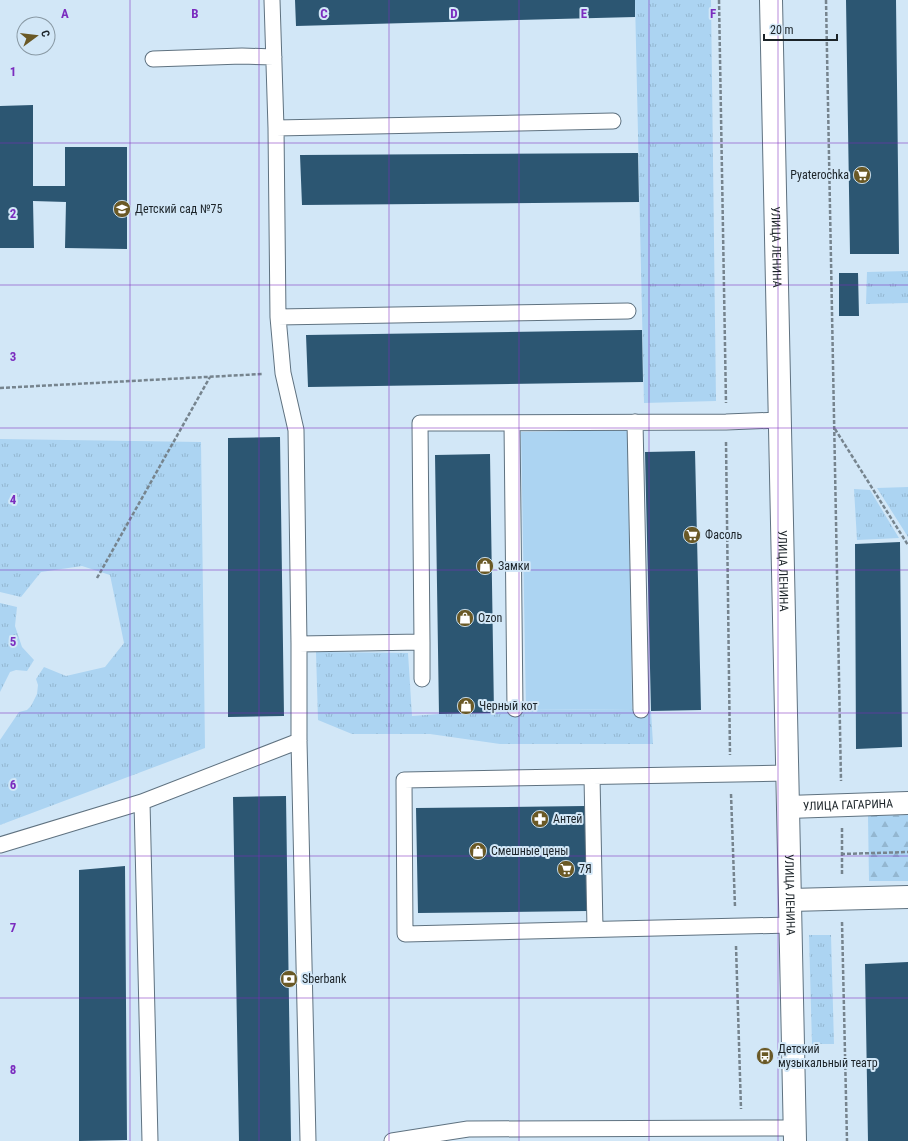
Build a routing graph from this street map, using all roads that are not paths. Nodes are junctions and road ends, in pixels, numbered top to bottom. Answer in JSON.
{"nodes":[{"id":1,"x":272,"y":0,"type":"edge"},
{"id":2,"x":771,"y":0,"type":"edge"},
{"id":3,"x":274,"y":57,"type":"junction"},
{"id":4,"x":153,"y":59,"type":"dead end"},
{"id":5,"x":613,"y":121,"type":"dead end"},
{"id":6,"x":276,"y":128,"type":"junction"},
{"id":7,"x":628,"y":311,"type":"dead end"},
{"id":8,"x":278,"y":317,"type":"junction"},
{"id":9,"x":780,"y":420,"type":"junction"},
{"id":10,"x":634,"y":422,"type":"junction"},
{"id":11,"x":512,"y":423,"type":"junction"},
{"id":12,"x":422,"y":642,"type":"junction"},
{"id":13,"x":299,"y":644,"type":"junction"},
{"id":14,"x":422,"y":679,"type":"dead end"},
{"id":15,"x":515,"y":709,"type":"dead end"},
{"id":16,"x":641,"y":710,"type":"dead end"},
{"id":17,"x":299,"y":741,"type":"junction"},
{"id":18,"x":787,"y":773,"type":"junction"},
{"id":19,"x":592,"y":777,"type":"junction"},
{"id":20,"x":142,"y":802,"type":"junction"},
{"id":21,"x":908,"y":803,"type":"edge"},
{"id":22,"x":788,"y":807,"type":"junction"},
{"id":23,"x":0,"y":845,"type":"edge"},
{"id":24,"x":908,"y":897,"type":"edge"},
{"id":25,"x":790,"y":900,"type":"junction"},
{"id":26,"x":790,"y":925,"type":"junction"},
{"id":27,"x":595,"y":929,"type":"junction"},
{"id":28,"x":794,"y":1134,"type":"edge"},
{"id":29,"x":684,"y":1135,"type":"edge"},
{"id":30,"x":150,"y":1141,"type":"edge"},
{"id":31,"x":308,"y":1141,"type":"edge"},
{"id":32,"x":392,"y":1141,"type":"edge"}],
"edges":[{"from":1,"to":3,"type":"lane"},
{"from":2,"to":9,"type":"street","name":"УЛИЦА ЛЕНИНА"},
{"from":3,"to":4,"type":"lane"},
{"from":3,"to":6,"type":"lane"},
{"from":5,"to":6,"type":"lane"},
{"from":6,"to":8,"type":"lane"},
{"from":7,"to":8,"type":"lane"},
{"from":8,"to":13,"type":"lane"},
{"from":9,"to":10,"type":"lane"},
{"from":9,"to":18,"type":"street","name":"УЛИЦА ЛЕНИНА"},
{"from":10,"to":11,"type":"lane"},
{"from":10,"to":16,"type":"lane"},
{"from":11,"to":12,"type":"lane"},
{"from":11,"to":15,"type":"lane"},
{"from":12,"to":13,"type":"lane"},
{"from":12,"to":14,"type":"lane"},
{"from":13,"to":17,"type":"lane"},
{"from":17,"to":20,"type":"lane"},
{"from":17,"to":31,"type":"lane"},
{"from":18,"to":19,"type":"lane"},
{"from":18,"to":22,"type":"street","name":"УЛИЦА ЛЕНИНА"},
{"from":19,"to":27,"type":"lane"},
{"from":19,"to":27,"type":"lane"},
{"from":20,"to":23,"type":"lane"},
{"from":20,"to":30,"type":"lane"},
{"from":21,"to":22,"type":"street","name":"УЛИЦА ГАГАРИНА"},
{"from":22,"to":25,"type":"street","name":"УЛИЦА ЛЕНИНА"},
{"from":24,"to":25,"type":"street"},
{"from":25,"to":26,"type":"street","name":"УЛИЦА ЛЕНИНА"},
{"from":26,"to":27,"type":"lane"},
{"from":26,"to":28,"type":"street","name":"УЛИЦА ЛЕНИНА"},
{"from":28,"to":29,"type":"lane"},
{"from":29,"to":32,"type":"lane"}]}
